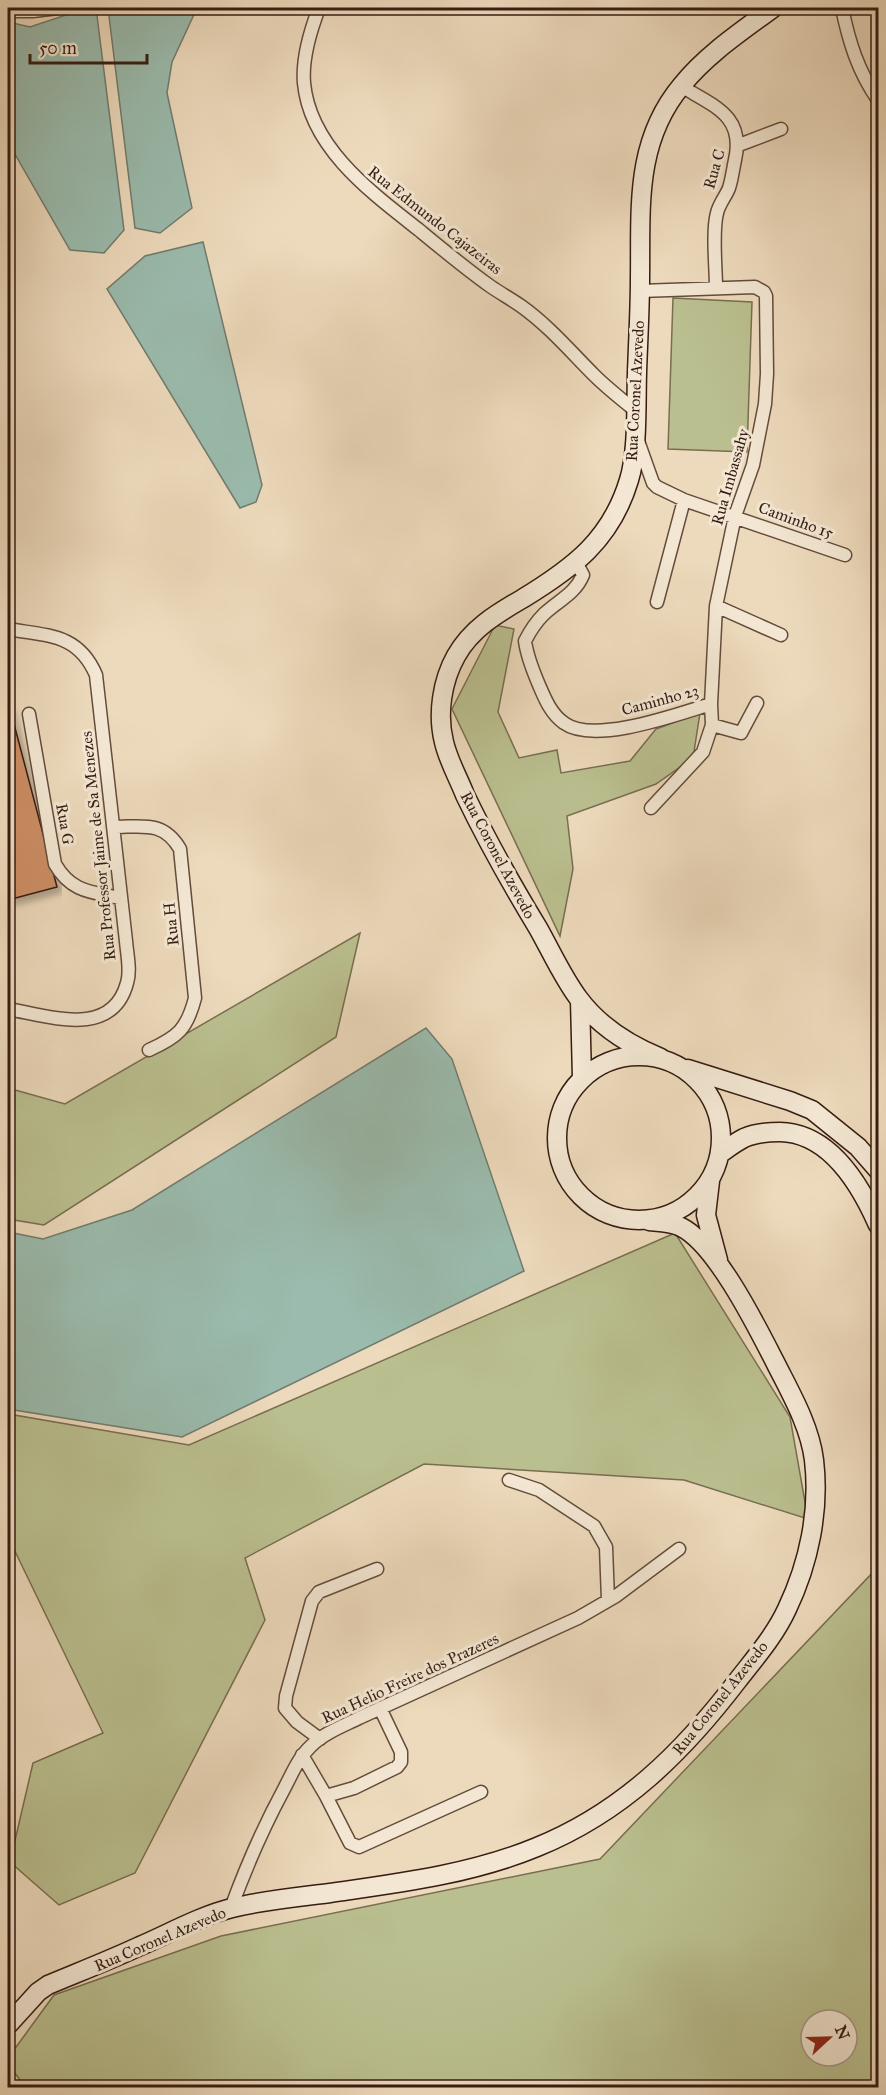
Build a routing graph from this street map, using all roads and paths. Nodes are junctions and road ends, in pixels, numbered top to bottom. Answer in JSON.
{"nodes":[{"id":1,"x":58,"y":8,"type":"edge"},
{"id":2,"x":319,"y":8,"type":"edge"},
{"id":3,"x":774,"y":8,"type":"edge"},
{"id":4,"x":842,"y":8,"type":"edge"},
{"id":5,"x":8,"y":11,"type":"edge"},
{"id":6,"x":681,"y":86,"type":"junction"},
{"id":7,"x":879,"y":100,"type":"edge"},
{"id":8,"x":781,"y":129,"type":"dead end"},
{"id":9,"x":739,"y":145,"type":"junction"},
{"id":10,"x":717,"y":288,"type":"junction"},
{"id":11,"x":640,"y":291,"type":"junction"},
{"id":12,"x":636,"y":411,"type":"junction"},
{"id":13,"x":634,"y":431,"type":"junction"},
{"id":14,"x":684,"y":500,"type":"junction"},
{"id":15,"x":735,"y":516,"type":"junction"},
{"id":16,"x":845,"y":555,"type":"dead end"},
{"id":17,"x":576,"y":562,"type":"junction"},
{"id":18,"x":657,"y":602,"type":"dead end"},
{"id":19,"x":716,"y":606,"type":"junction"},
{"id":20,"x":8,"y":628,"type":"edge"},
{"id":21,"x":781,"y":635,"type":"dead end"},
{"id":22,"x":757,"y":703,"type":"dead end"},
{"id":23,"x":711,"y":704,"type":"junction"},
{"id":24,"x":29,"y":714,"type":"dead end"},
{"id":25,"x":712,"y":725,"type":"junction"},
{"id":26,"x":651,"y":808,"type":"dead end"},
{"id":27,"x":113,"y":827,"type":"junction"},
{"id":28,"x":120,"y":898,"type":"junction"},
{"id":29,"x":579,"y":1000,"type":"junction"},
{"id":30,"x":8,"y":1009,"type":"edge"},
{"id":31,"x":149,"y":1050,"type":"dead end"},
{"id":32,"x":661,"y":1058,"type":"junction"},
{"id":33,"x":683,"y":1068,"type":"junction"},
{"id":34,"x":582,"y":1078,"type":"junction"},
{"id":35,"x":720,"y":1153,"type":"junction"},
{"id":36,"x":879,"y":1170,"type":"edge"},
{"id":37,"x":711,"y":1180,"type":"junction"},
{"id":38,"x":649,"y":1221,"type":"junction"},
{"id":39,"x":879,"y":1224,"type":"edge"},
{"id":40,"x":719,"y":1264,"type":"junction"},
{"id":41,"x":509,"y":1480,"type":"dead end"},
{"id":42,"x":679,"y":1549,"type":"dead end"},
{"id":43,"x":377,"y":1569,"type":"dead end"},
{"id":44,"x":608,"y":1600,"type":"junction"},
{"id":45,"x":380,"y":1708,"type":"junction"},
{"id":46,"x":320,"y":1739,"type":"junction"},
{"id":47,"x":302,"y":1755,"type":"junction"},
{"id":48,"x":481,"y":1792,"type":"dead end"},
{"id":49,"x":326,"y":1796,"type":"junction"},
{"id":50,"x":231,"y":1908,"type":"junction"},
{"id":51,"x":8,"y":2025,"type":"edge"}],
"edges":[{"from":1,"to":5,"type":"street"},
{"from":2,"to":12,"type":"street","name":"Rua Edmundo Cajazeiras"},
{"from":3,"to":6,"type":"main road","name":"Rua Coronel Azevedo"},
{"from":4,"to":7,"type":"street"},
{"from":6,"to":9,"type":"street","name":"Rua C"},
{"from":6,"to":11,"type":"main road","name":"Rua Coronel Azevedo"},
{"from":8,"to":9,"type":"street"},
{"from":9,"to":10,"type":"street","name":"Rua C"},
{"from":10,"to":11,"type":"street","name":"Rua Imbassahy"},
{"from":10,"to":15,"type":"street","name":"Rua Imbassahy"},
{"from":11,"to":12,"type":"main road","name":"Rua Coronel Azevedo"},
{"from":12,"to":13,"type":"main road","name":"Rua Coronel Azevedo"},
{"from":13,"to":14,"type":"street","name":"Caminho 15"},
{"from":13,"to":17,"type":"main road","name":"Rua Coronel Azevedo"},
{"from":14,"to":15,"type":"street","name":"Caminho 15"},
{"from":14,"to":18,"type":"street"},
{"from":15,"to":16,"type":"street","name":"Caminho 15"},
{"from":15,"to":19,"type":"street","name":"Rua Imbassahy"},
{"from":17,"to":23,"type":"street","name":"Caminho 23"},
{"from":17,"to":29,"type":"main road","name":"Rua Coronel Azevedo"},
{"from":19,"to":21,"type":"street"},
{"from":19,"to":23,"type":"street","name":"Rua Imbassahy"},
{"from":20,"to":27,"type":"street","name":"Rua Professor Jaime de Sa Menezes"},
{"from":22,"to":25,"type":"street"},
{"from":23,"to":25,"type":"street","name":"Rua Imbassahy"},
{"from":24,"to":28,"type":"street","name":"Rua G"},
{"from":25,"to":26,"type":"street","name":"Rua Imbassahy"},
{"from":27,"to":28,"type":"street","name":"Rua Professor Jaime de Sa Menezes"},
{"from":27,"to":31,"type":"street","name":"Rua H"},
{"from":28,"to":30,"type":"street","name":"Rua Professor Jaime de Sa Menezes"},
{"from":29,"to":32,"type":"main road"},
{"from":29,"to":34,"type":"main road"},
{"from":32,"to":33,"type":"main road"},
{"from":32,"to":34,"type":"main road"},
{"from":33,"to":35,"type":"main road"},
{"from":33,"to":36,"type":"main road"},
{"from":34,"to":38,"type":"main road"},
{"from":35,"to":37,"type":"main road"},
{"from":35,"to":39,"type":"main road"},
{"from":37,"to":38,"type":"main road"},
{"from":37,"to":40,"type":"main road"},
{"from":38,"to":40,"type":"main road"},
{"from":40,"to":50,"type":"main road","name":"Rua Coronel Azevedo"},
{"from":41,"to":44,"type":"street"},
{"from":42,"to":44,"type":"street","name":"Rua Helio Freire dos Prazeres"},
{"from":43,"to":46,"type":"street"},
{"from":44,"to":45,"type":"street","name":"Rua Helio Freire dos Prazeres"},
{"from":45,"to":46,"type":"street","name":"Rua Helio Freire dos Prazeres"},
{"from":45,"to":49,"type":"street"},
{"from":46,"to":47,"type":"street","name":"Rua Helio Freire dos Prazeres"},
{"from":47,"to":49,"type":"street"},
{"from":47,"to":50,"type":"street","name":"Rua Helio Freire dos Prazeres"},
{"from":48,"to":49,"type":"street"},
{"from":50,"to":51,"type":"main road","name":"Rua Coronel Azevedo"}]}
